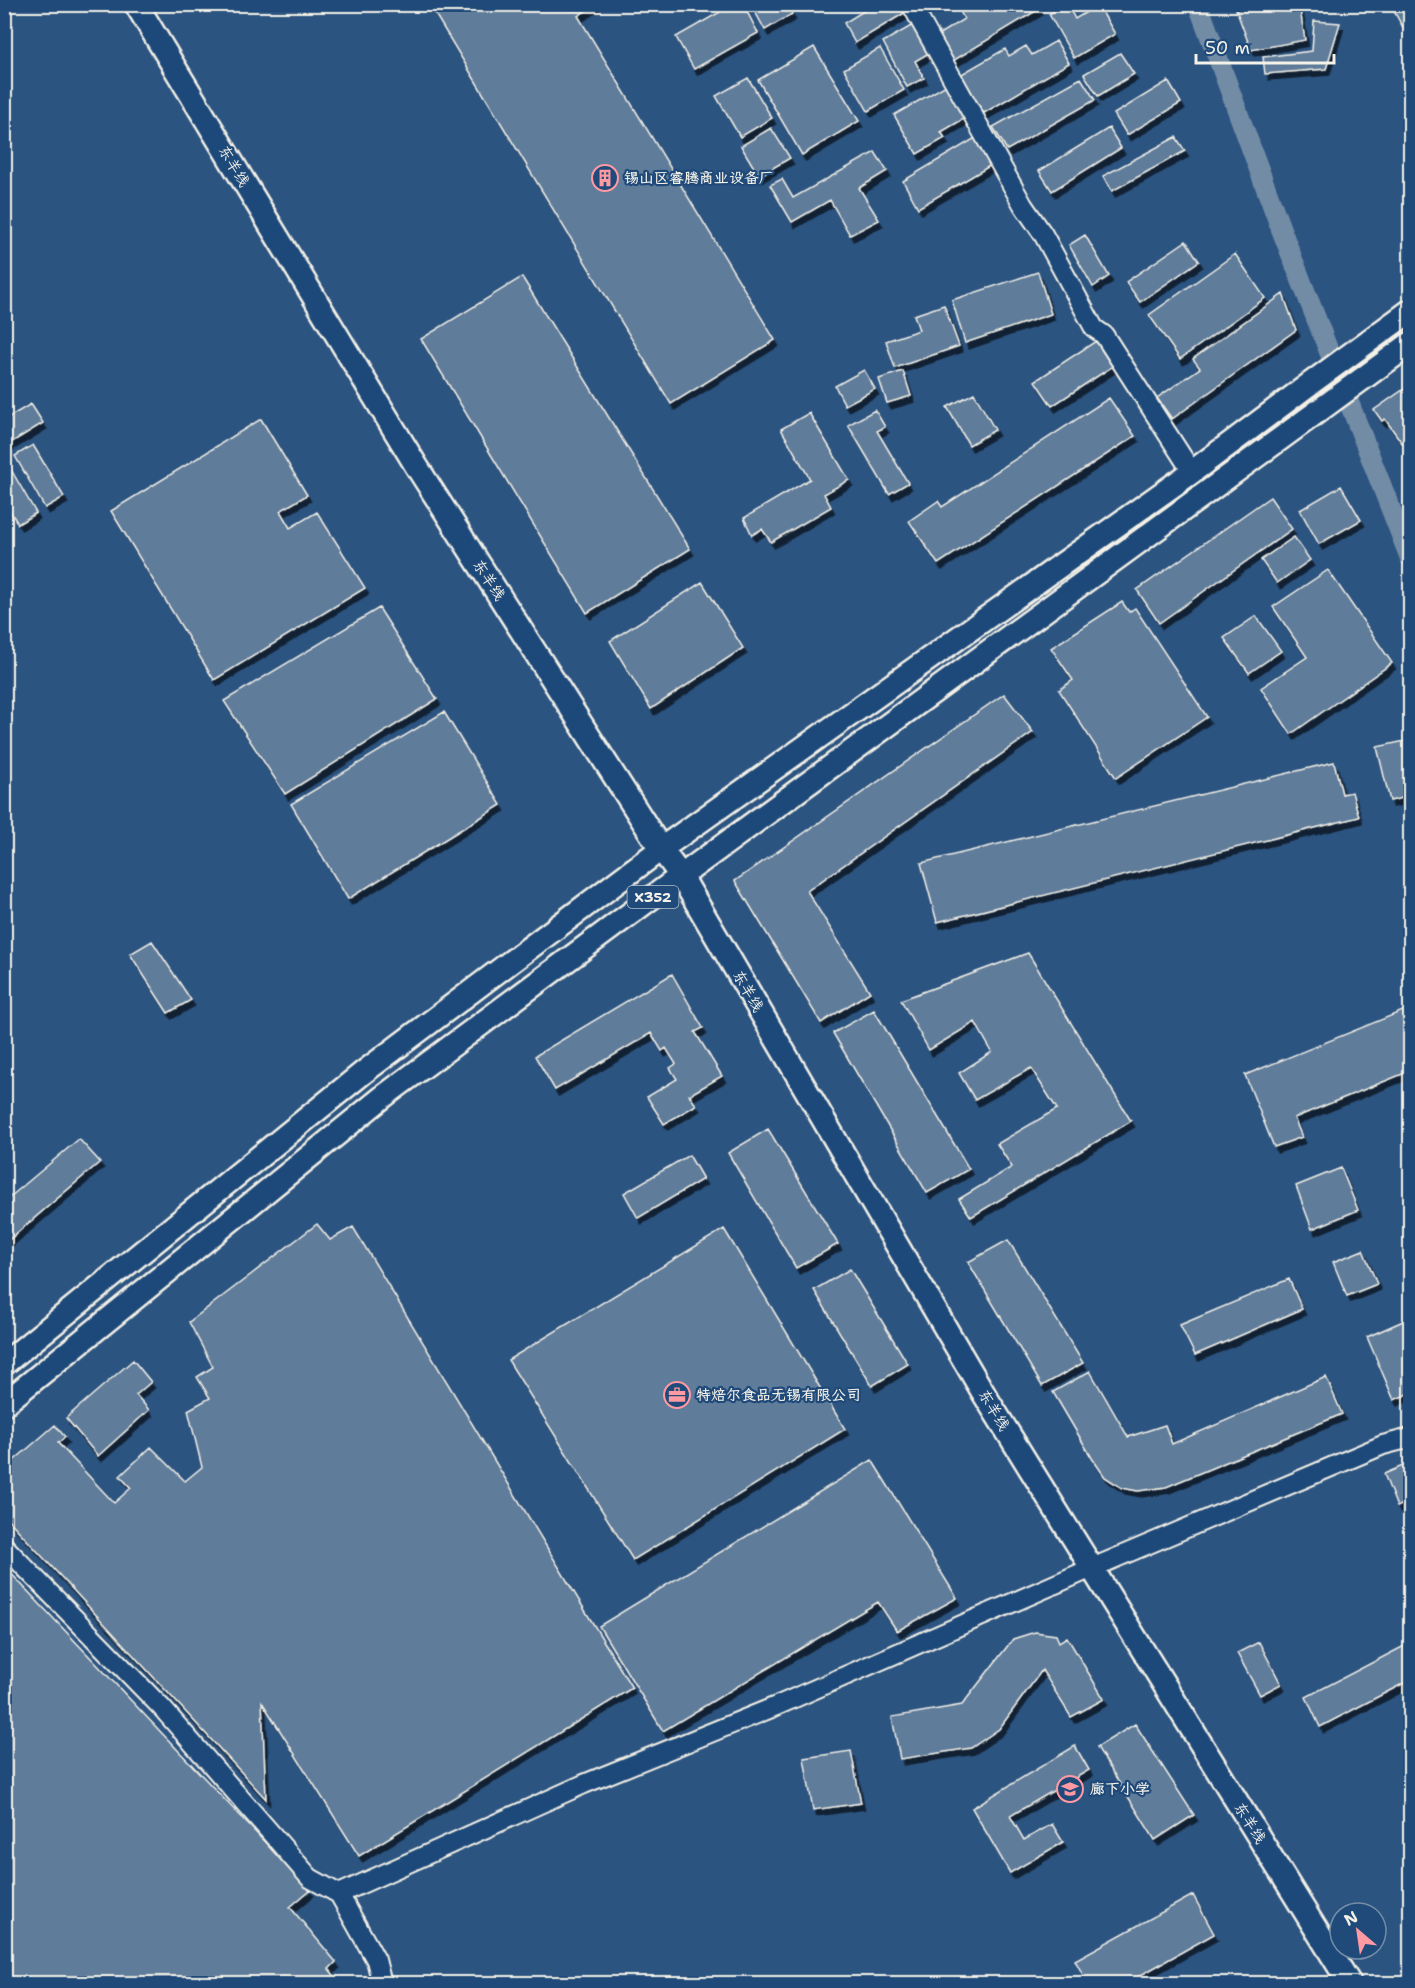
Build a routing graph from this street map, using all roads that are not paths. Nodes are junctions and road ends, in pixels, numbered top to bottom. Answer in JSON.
{"nodes":[{"id":1,"x":136,"y":4,"type":"edge"},
{"id":2,"x":911,"y":4,"type":"edge"},
{"id":3,"x":1410,"y":311,"type":"edge"},
{"id":4,"x":1410,"y":344,"type":"edge"},
{"id":5,"x":1192,"y":472,"type":"junction"},
{"id":6,"x":661,"y":849,"type":"junction"},
{"id":7,"x":681,"y":876,"type":"junction"},
{"id":8,"x":4,"y":1364,"type":"edge"},
{"id":9,"x":4,"y":1404,"type":"edge"},
{"id":10,"x":1410,"y":1438,"type":"edge"},
{"id":11,"x":4,"y":1546,"type":"edge"},
{"id":12,"x":1092,"y":1568,"type":"junction"},
{"id":13,"x":339,"y":1894,"type":"junction"},
{"id":14,"x":382,"y":1983,"type":"edge"},
{"id":15,"x":1350,"y":1983,"type":"edge"}],
"edges":[{"from":1,"to":6,"type":"main road","name":"东羊线"},
{"from":2,"to":5,"type":"street"},
{"from":3,"to":5,"type":"main road","number":"X352"},
{"from":4,"to":7,"type":"main road","number":"X352"},
{"from":5,"to":6,"type":"main road","number":"X352"},
{"from":6,"to":7,"type":"main road","name":"东羊线"},
{"from":6,"to":8,"type":"main road","number":"X352"},
{"from":7,"to":9,"type":"main road","number":"X352"},
{"from":7,"to":12,"type":"main road","name":"东羊线"},
{"from":10,"to":12,"type":"street"},
{"from":11,"to":13,"type":"street"},
{"from":12,"to":13,"type":"street"},
{"from":12,"to":15,"type":"main road","name":"东羊线"},
{"from":13,"to":14,"type":"street"}]}
